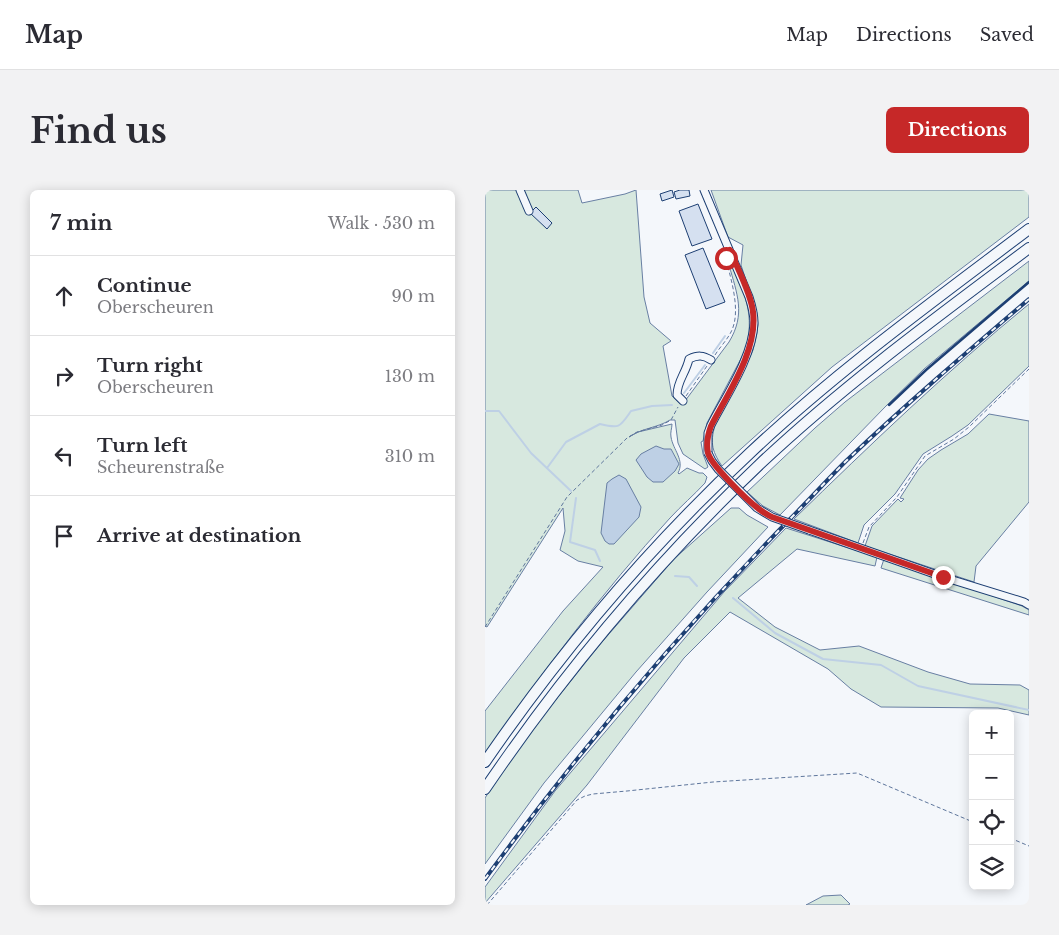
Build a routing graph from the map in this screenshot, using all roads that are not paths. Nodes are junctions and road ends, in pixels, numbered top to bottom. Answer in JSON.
{"nodes":[{"id":1,"x":520,"y":190,"type":"edge"},
{"id":2,"x":704,"y":190,"type":"edge"},
{"id":3,"x":529,"y":211,"type":"dead end"},
{"id":4,"x":1029,"y":229,"type":"edge"},
{"id":5,"x":1029,"y":248,"type":"edge"},
{"id":6,"x":711,"y":360,"type":"road end"},
{"id":7,"x":683,"y":401,"type":"road end"},
{"id":8,"x":1029,"y":605,"type":"edge"},
{"id":9,"x":485,"y":762,"type":"edge"},
{"id":10,"x":485,"y":789,"type":"edge"}],
"edges":[{"from":1,"to":3,"type":"street"},
{"from":2,"to":8,"type":"street","bridge":true},
{"from":4,"to":9,"type":"highway"},
{"from":5,"to":10,"type":"highway"},
{"from":6,"to":7,"type":"street"}]}
